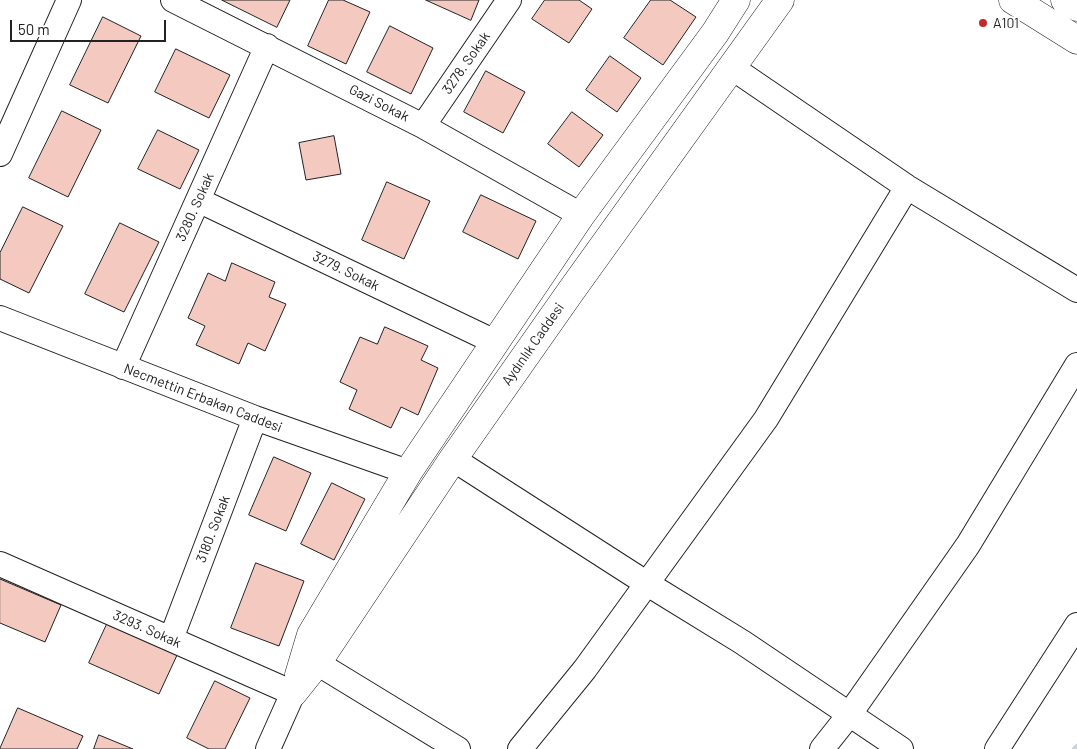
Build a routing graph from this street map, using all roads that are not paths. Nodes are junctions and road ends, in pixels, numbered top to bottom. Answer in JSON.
{"nodes":[{"id":1,"x":70,"y":0,"type":"edge"},
{"id":2,"x":173,"y":0,"type":"edge"},
{"id":3,"x":509,"y":0,"type":"edge"},
{"id":4,"x":736,"y":0,"type":"edge"},
{"id":5,"x":780,"y":0,"type":"edge"},
{"id":6,"x":1012,"y":0,"type":"edge"},
{"id":7,"x":1065,"y":0,"type":"edge"},
{"id":8,"x":1077,"y":7,"type":"edge"},
{"id":9,"x":1077,"y":40,"type":"edge"},
{"id":10,"x":267,"y":46,"type":"junction"},
{"id":11,"x":731,"y":67,"type":"junction"},
{"id":12,"x":423,"y":126,"type":"junction"},
{"id":13,"x":0,"y":154,"type":"edge"},
{"id":14,"x":907,"y":187,"type":"junction"},
{"id":15,"x":198,"y":200,"type":"junction"},
{"id":16,"x":581,"y":215,"type":"junction"},
{"id":17,"x":1077,"y":290,"type":"edge"},
{"id":18,"x":0,"y":318,"type":"edge"},
{"id":19,"x":495,"y":342,"type":"junction"},
{"id":20,"x":1077,"y":365,"type":"edge"},
{"id":21,"x":123,"y":368,"type":"junction"},
{"id":22,"x":255,"y":418,"type":"junction"},
{"id":23,"x":453,"y":459,"type":"junction"},
{"id":24,"x":408,"y":472,"type":"junction"},
{"id":25,"x":0,"y":564,"type":"edge"},
{"id":26,"x":646,"y":583,"type":"junction"},
{"id":27,"x":1077,"y":625,"type":"edge"},
{"id":28,"x":171,"y":639,"type":"junction"},
{"id":29,"x":317,"y":664,"type":"junction"},
{"id":30,"x":293,"y":693,"type":"junction"},
{"id":31,"x":849,"y":715,"type":"junction"},
{"id":32,"x":268,"y":749,"type":"edge"},
{"id":33,"x":458,"y":749,"type":"edge"},
{"id":34,"x":520,"y":749,"type":"edge"},
{"id":35,"x":822,"y":749,"type":"edge"},
{"id":36,"x":900,"y":749,"type":"edge"},
{"id":37,"x":997,"y":749,"type":"edge"}],
"edges":[{"from":1,"to":13,"type":"street"},
{"from":2,"to":10,"type":"street","name":"Gazi Sokak"},
{"from":3,"to":12,"type":"street","name":"3278. Sokak"},
{"from":4,"to":16,"type":"main road","name":"Aydınlık Caddesi"},
{"from":5,"to":11,"type":"main road","name":"Aydınlık Caddesi"},
{"from":6,"to":9,"type":"main road"},
{"from":7,"to":8,"type":"main road"},
{"from":10,"to":12,"type":"street","name":"Gazi Sokak"},
{"from":10,"to":15,"type":"street","name":"3280. Sokak"},
{"from":11,"to":14,"type":"street"},
{"from":11,"to":23,"type":"main road","name":"Aydınlık Caddesi"},
{"from":12,"to":16,"type":"street","name":"Gazi Sokak"},
{"from":14,"to":17,"type":"street"},
{"from":14,"to":26,"type":"street"},
{"from":15,"to":19,"type":"street","name":"3279. Sokak"},
{"from":15,"to":21,"type":"street","name":"3280. Sokak"},
{"from":16,"to":19,"type":"main road","name":"Aydınlık Caddesi"},
{"from":18,"to":21,"type":"street","name":"Necmettin Erbakan Caddesi"},
{"from":19,"to":24,"type":"main road","name":"Aydınlık Caddesi"},
{"from":20,"to":31,"type":"street"},
{"from":21,"to":22,"type":"street","name":"Necmettin Erbakan Caddesi"},
{"from":22,"to":24,"type":"street","name":"Necmettin Erbakan Caddesi"},
{"from":22,"to":28,"type":"street","name":"3180. Sokak"},
{"from":23,"to":26,"type":"street"},
{"from":23,"to":29,"type":"main road","name":"Aydınlık Caddesi"},
{"from":24,"to":30,"type":"main road","name":"Aydınlık Caddesi"},
{"from":25,"to":28,"type":"street","name":"3293. Sokak"},
{"from":26,"to":31,"type":"street"},
{"from":26,"to":34,"type":"street"},
{"from":27,"to":37,"type":"street"},
{"from":28,"to":30,"type":"street","name":"3293. Sokak"},
{"from":29,"to":30,"type":"main road","name":"Aydınlık Caddesi"},
{"from":29,"to":33,"type":"street"},
{"from":30,"to":32,"type":"street","name":"Aydınlık Caddesi"},
{"from":31,"to":35,"type":"street"},
{"from":31,"to":36,"type":"street"}]}
